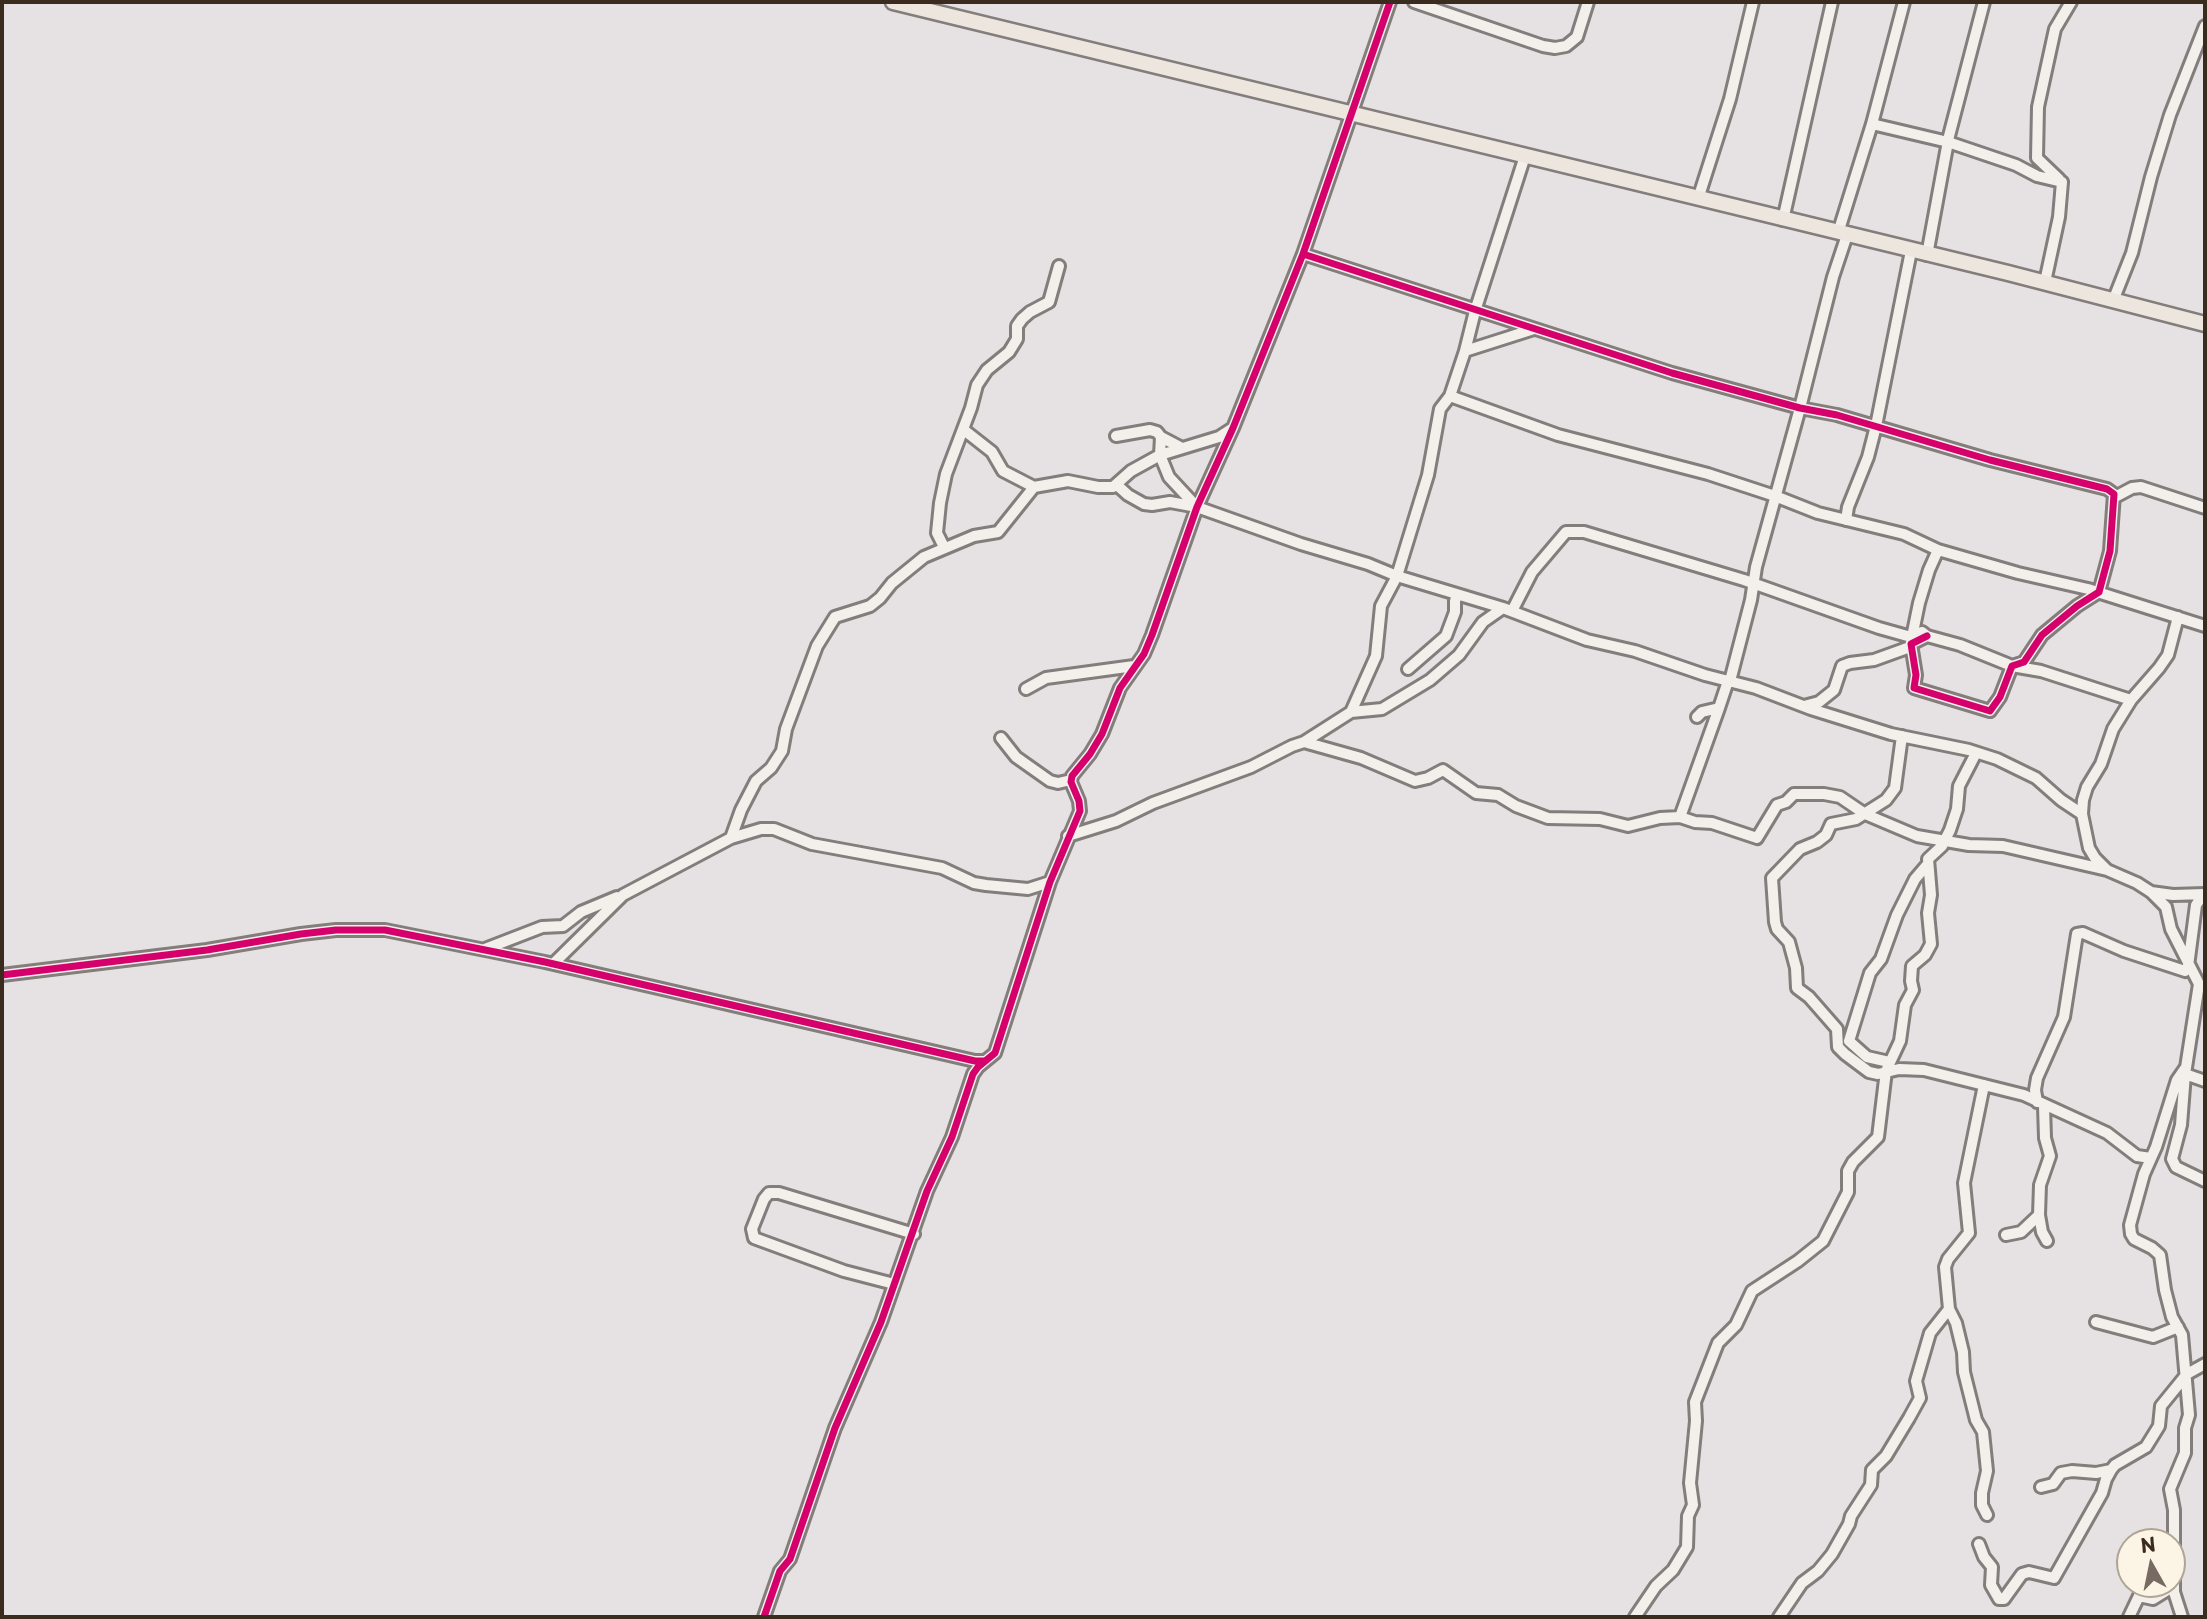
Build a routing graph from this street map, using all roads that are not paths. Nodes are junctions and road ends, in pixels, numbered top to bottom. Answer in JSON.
{"nodes":[{"id":1,"x":893,"y":2,"type":"edge"},
{"id":2,"x":1390,"y":2,"type":"edge"},
{"id":3,"x":1414,"y":2,"type":"edge"},
{"id":4,"x":1588,"y":2,"type":"edge"},
{"id":5,"x":1754,"y":2,"type":"edge"},
{"id":6,"x":1832,"y":2,"type":"edge"},
{"id":7,"x":1904,"y":2,"type":"edge"},
{"id":8,"x":1984,"y":2,"type":"edge"},
{"id":9,"x":2071,"y":2,"type":"edge"},
{"id":10,"x":2204,"y":34,"type":"edge"},
{"id":11,"x":1352,"y":113,"type":"junction"},
{"id":12,"x":1872,"y":124,"type":"junction"},
{"id":13,"x":1948,"y":142,"type":"junction"},
{"id":14,"x":1525,"y":156,"type":"junction"},
{"id":15,"x":2062,"y":182,"type":"junction"},
{"id":16,"x":1699,"y":199,"type":"junction"},
{"id":17,"x":1783,"y":220,"type":"junction"},
{"id":18,"x":1843,"y":234,"type":"junction"},
{"id":19,"x":1911,"y":251,"type":"junction"},
{"id":20,"x":1303,"y":254,"type":"junction"},
{"id":21,"x":1927,"y":255,"type":"junction"},
{"id":22,"x":1059,"y":266,"type":"dead end"},
{"id":23,"x":2045,"y":282,"type":"junction"},
{"id":24,"x":2113,"y":301,"type":"junction"},
{"id":25,"x":1475,"y":311,"type":"junction"},
{"id":26,"x":2205,"y":324,"type":"edge"},
{"id":27,"x":1534,"y":329,"type":"junction"},
{"id":28,"x":1465,"y":351,"type":"junction"},
{"id":29,"x":1450,"y":396,"type":"junction"},
{"id":30,"x":1800,"y":408,"type":"junction"},
{"id":31,"x":1876,"y":426,"type":"junction"},
{"id":32,"x":1233,"y":428,"type":"junction"},
{"id":33,"x":964,"y":430,"type":"junction"},
{"id":34,"x":1116,"y":436,"type":"dead end"},
{"id":35,"x":1161,"y":437,"type":"junction"},
{"id":36,"x":1180,"y":447,"type":"junction"},
{"id":37,"x":1160,"y":454,"type":"junction"},
{"id":38,"x":1117,"y":485,"type":"junction"},
{"id":39,"x":1034,"y":487,"type":"junction"},
{"id":40,"x":1775,"y":496,"type":"junction"},
{"id":41,"x":2115,"y":497,"type":"junction"},
{"id":42,"x":1197,"y":507,"type":"junction"},
{"id":43,"x":2205,"y":508,"type":"edge"},
{"id":44,"x":1846,"y":520,"type":"junction"},
{"id":45,"x":944,"y":547,"type":"junction"},
{"id":46,"x":1938,"y":550,"type":"junction"},
{"id":47,"x":1396,"y":576,"type":"junction"},
{"id":48,"x":1753,"y":585,"type":"junction"},
{"id":49,"x":2099,"y":592,"type":"junction"},
{"id":50,"x":1457,"y":595,"type":"junction"},
{"id":51,"x":1507,"y":609,"type":"junction"},
{"id":52,"x":2178,"y":617,"type":"junction"},
{"id":53,"x":2205,"y":626,"type":"edge"},
{"id":54,"x":1912,"y":635,"type":"junction"},
{"id":55,"x":1134,"y":666,"type":"junction"},
{"id":56,"x":2012,"y":666,"type":"junction"},
{"id":57,"x":1408,"y":669,"type":"dead end"},
{"id":58,"x":1729,"y":681,"type":"junction"},
{"id":59,"x":1026,"y":689,"type":"dead end"},
{"id":60,"x":2132,"y":700,"type":"junction"},
{"id":61,"x":1804,"y":706,"type":"junction"},
{"id":62,"x":1719,"y":708,"type":"junction"},
{"id":63,"x":1351,"y":712,"type":"junction"},
{"id":64,"x":1697,"y":717,"type":"dead end"},
{"id":65,"x":1902,"y":736,"type":"junction"},
{"id":66,"x":1001,"y":738,"type":"dead end"},
{"id":67,"x":1304,"y":742,"type":"junction"},
{"id":68,"x":1976,"y":753,"type":"junction"},
{"id":69,"x":1071,"y":780,"type":"junction"},
{"id":70,"x":1865,"y":814,"type":"junction"},
{"id":71,"x":2082,"y":814,"type":"junction"},
{"id":72,"x":1680,"y":817,"type":"junction"},
{"id":73,"x":1068,"y":836,"type":"junction"},
{"id":74,"x":731,"y":838,"type":"junction"},
{"id":75,"x":1945,"y":840,"type":"junction"},
{"id":76,"x":1927,"y":865,"type":"junction"},
{"id":77,"x":2108,"y":870,"type":"junction"},
{"id":78,"x":1050,"y":882,"type":"junction"},
{"id":79,"x":2151,"y":892,"type":"junction"},
{"id":80,"x":2204,"y":894,"type":"edge"},
{"id":81,"x":623,"y":895,"type":"junction"},
{"id":82,"x":485,"y":949,"type":"junction"},
{"id":83,"x":553,"y":964,"type":"junction"},
{"id":84,"x":2188,"y":966,"type":"junction"},
{"id":85,"x":2,"y":975,"type":"edge"},
{"id":86,"x":2202,"y":985,"type":"edge"},
{"id":87,"x":985,"y":1062,"type":"junction"},
{"id":88,"x":1887,"y":1066,"type":"junction"},
{"id":89,"x":2185,"y":1070,"type":"junction"},
{"id":90,"x":2205,"y":1080,"type":"edge"},
{"id":91,"x":1984,"y":1086,"type":"junction"},
{"id":92,"x":2036,"y":1099,"type":"junction"},
{"id":93,"x":2151,"y":1158,"type":"junction"},
{"id":94,"x":2205,"y":1181,"type":"edge"},
{"id":95,"x":2039,"y":1215,"type":"junction"},
{"id":96,"x":914,"y":1234,"type":"junction"},
{"id":97,"x":2006,"y":1235,"type":"dead end"},
{"id":98,"x":2047,"y":1241,"type":"dead end"},
{"id":99,"x":894,"y":1284,"type":"junction"},
{"id":100,"x":1949,"y":1309,"type":"junction"},
{"id":101,"x":2096,"y":1322,"type":"dead end"},
{"id":102,"x":2178,"y":1327,"type":"junction"},
{"id":103,"x":2205,"y":1364,"type":"edge"},
{"id":104,"x":2186,"y":1374,"type":"junction"},
{"id":105,"x":2111,"y":1471,"type":"junction"},
{"id":106,"x":2041,"y":1487,"type":"dead end"},
{"id":107,"x":1987,"y":1515,"type":"dead end"},
{"id":108,"x":2175,"y":1528,"type":"edge"},
{"id":109,"x":1979,"y":1544,"type":"dead end"},
{"id":110,"x":2138,"y":1598,"type":"edge"},
{"id":111,"x":2177,"y":1598,"type":"edge"},
{"id":112,"x":764,"y":1617,"type":"edge"},
{"id":113,"x":1635,"y":1617,"type":"edge"},
{"id":114,"x":1780,"y":1617,"type":"edge"},
{"id":115,"x":2129,"y":1617,"type":"edge"},
{"id":116,"x":2182,"y":1617,"type":"edge"}],
"edges":[{"from":1,"to":11,"type":"main road"},
{"from":2,"to":11,"type":"street"},
{"from":3,"to":4,"type":"street"},
{"from":5,"to":16,"type":"street"},
{"from":6,"to":17,"type":"street"},
{"from":7,"to":12,"type":"street"},
{"from":8,"to":13,"type":"street"},
{"from":9,"to":15,"type":"street"},
{"from":10,"to":24,"type":"street"},
{"from":11,"to":14,"type":"main road"},
{"from":11,"to":20,"type":"street"},
{"from":12,"to":13,"type":"street"},
{"from":12,"to":18,"type":"street"},
{"from":13,"to":15,"type":"street"},
{"from":13,"to":21,"type":"street"},
{"from":14,"to":16,"type":"main road"},
{"from":14,"to":25,"type":"street"},
{"from":15,"to":23,"type":"street"},
{"from":16,"to":17,"type":"main road"},
{"from":17,"to":18,"type":"main road"},
{"from":18,"to":19,"type":"main road"},
{"from":18,"to":30,"type":"street"},
{"from":19,"to":21,"type":"main road"},
{"from":19,"to":31,"type":"street"},
{"from":20,"to":25,"type":"street"},
{"from":20,"to":32,"type":"street"},
{"from":21,"to":23,"type":"main road"},
{"from":22,"to":33,"type":"street"},
{"from":23,"to":24,"type":"main road"},
{"from":24,"to":26,"type":"main road"},
{"from":25,"to":27,"type":"street"},
{"from":25,"to":28,"type":"street"},
{"from":27,"to":28,"type":"street"},
{"from":27,"to":30,"type":"street"},
{"from":28,"to":29,"type":"street"},
{"from":29,"to":40,"type":"street"},
{"from":29,"to":47,"type":"street"},
{"from":30,"to":31,"type":"street"},
{"from":30,"to":40,"type":"street"},
{"from":31,"to":41,"type":"street"},
{"from":31,"to":44,"type":"street"},
{"from":32,"to":36,"type":"street"},
{"from":32,"to":42,"type":"street"},
{"from":33,"to":39,"type":"street"},
{"from":33,"to":45,"type":"street"},
{"from":34,"to":35,"type":"street"},
{"from":35,"to":36,"type":"street"},
{"from":35,"to":37,"type":"street"},
{"from":36,"to":37,"type":"street"},
{"from":37,"to":38,"type":"street"},
{"from":37,"to":42,"type":"street"},
{"from":38,"to":39,"type":"street"},
{"from":38,"to":42,"type":"street"},
{"from":39,"to":45,"type":"street"},
{"from":40,"to":44,"type":"street"},
{"from":40,"to":48,"type":"street"},
{"from":41,"to":43,"type":"street"},
{"from":41,"to":49,"type":"street"},
{"from":42,"to":47,"type":"street"},
{"from":42,"to":55,"type":"street"},
{"from":44,"to":46,"type":"street"},
{"from":45,"to":74,"type":"street"},
{"from":46,"to":49,"type":"street"},
{"from":46,"to":54,"type":"street"},
{"from":47,"to":50,"type":"street"},
{"from":47,"to":63,"type":"street"},
{"from":48,"to":51,"type":"street"},
{"from":48,"to":54,"type":"street"},
{"from":48,"to":58,"type":"street"},
{"from":49,"to":52,"type":"street"},
{"from":49,"to":56,"type":"street"},
{"from":50,"to":51,"type":"street"},
{"from":50,"to":57,"type":"street"},
{"from":51,"to":58,"type":"street"},
{"from":51,"to":63,"type":"street"},
{"from":52,"to":53,"type":"street"},
{"from":52,"to":60,"type":"street"},
{"from":54,"to":56,"type":"street"},
{"from":54,"to":56,"type":"street"},
{"from":54,"to":61,"type":"street"},
{"from":55,"to":59,"type":"street"},
{"from":55,"to":69,"type":"street"},
{"from":56,"to":60,"type":"street"},
{"from":58,"to":61,"type":"street"},
{"from":58,"to":62,"type":"street"},
{"from":60,"to":71,"type":"street"},
{"from":61,"to":65,"type":"street"},
{"from":62,"to":64,"type":"street"},
{"from":62,"to":72,"type":"street"},
{"from":63,"to":67,"type":"street"},
{"from":65,"to":68,"type":"street"},
{"from":65,"to":70,"type":"street"},
{"from":66,"to":69,"type":"street"},
{"from":67,"to":72,"type":"street"},
{"from":67,"to":73,"type":"street"},
{"from":68,"to":71,"type":"street"},
{"from":68,"to":75,"type":"street"},
{"from":69,"to":73,"type":"street"},
{"from":70,"to":72,"type":"street"},
{"from":70,"to":75,"type":"street"},
{"from":70,"to":88,"type":"street"},
{"from":71,"to":77,"type":"street"},
{"from":73,"to":78,"type":"street"},
{"from":74,"to":78,"type":"street"},
{"from":74,"to":81,"type":"street"},
{"from":75,"to":76,"type":"street"},
{"from":75,"to":77,"type":"street"},
{"from":76,"to":88,"type":"street"},
{"from":76,"to":88,"type":"street"},
{"from":77,"to":79,"type":"street"},
{"from":78,"to":87,"type":"street"},
{"from":79,"to":80,"type":"street"},
{"from":79,"to":84,"type":"street"},
{"from":80,"to":84,"type":"street"},
{"from":81,"to":82,"type":"street"},
{"from":81,"to":83,"type":"street"},
{"from":82,"to":83,"type":"street"},
{"from":82,"to":85,"type":"street"},
{"from":83,"to":87,"type":"street"},
{"from":84,"to":86,"type":"street"},
{"from":84,"to":92,"type":"street"},
{"from":86,"to":89,"type":"street"},
{"from":87,"to":96,"type":"street"},
{"from":88,"to":91,"type":"street"},
{"from":88,"to":113,"type":"street"},
{"from":89,"to":90,"type":"street"},
{"from":89,"to":93,"type":"street"},
{"from":89,"to":94,"type":"street"},
{"from":91,"to":92,"type":"street"},
{"from":91,"to":100,"type":"street"},
{"from":92,"to":93,"type":"street"},
{"from":92,"to":95,"type":"street"},
{"from":93,"to":102,"type":"street"},
{"from":95,"to":97,"type":"street"},
{"from":95,"to":98,"type":"street"},
{"from":96,"to":99,"type":"street"},
{"from":96,"to":99,"type":"street"},
{"from":99,"to":112,"type":"street"},
{"from":100,"to":107,"type":"street"},
{"from":100,"to":114,"type":"street"},
{"from":101,"to":102,"type":"street"},
{"from":102,"to":104,"type":"street"},
{"from":103,"to":104,"type":"street"},
{"from":104,"to":105,"type":"street"},
{"from":104,"to":108,"type":"street"},
{"from":105,"to":106,"type":"street"},
{"from":105,"to":109,"type":"street"},
{"from":110,"to":115,"type":"street"},
{"from":111,"to":116,"type":"street"}]}
